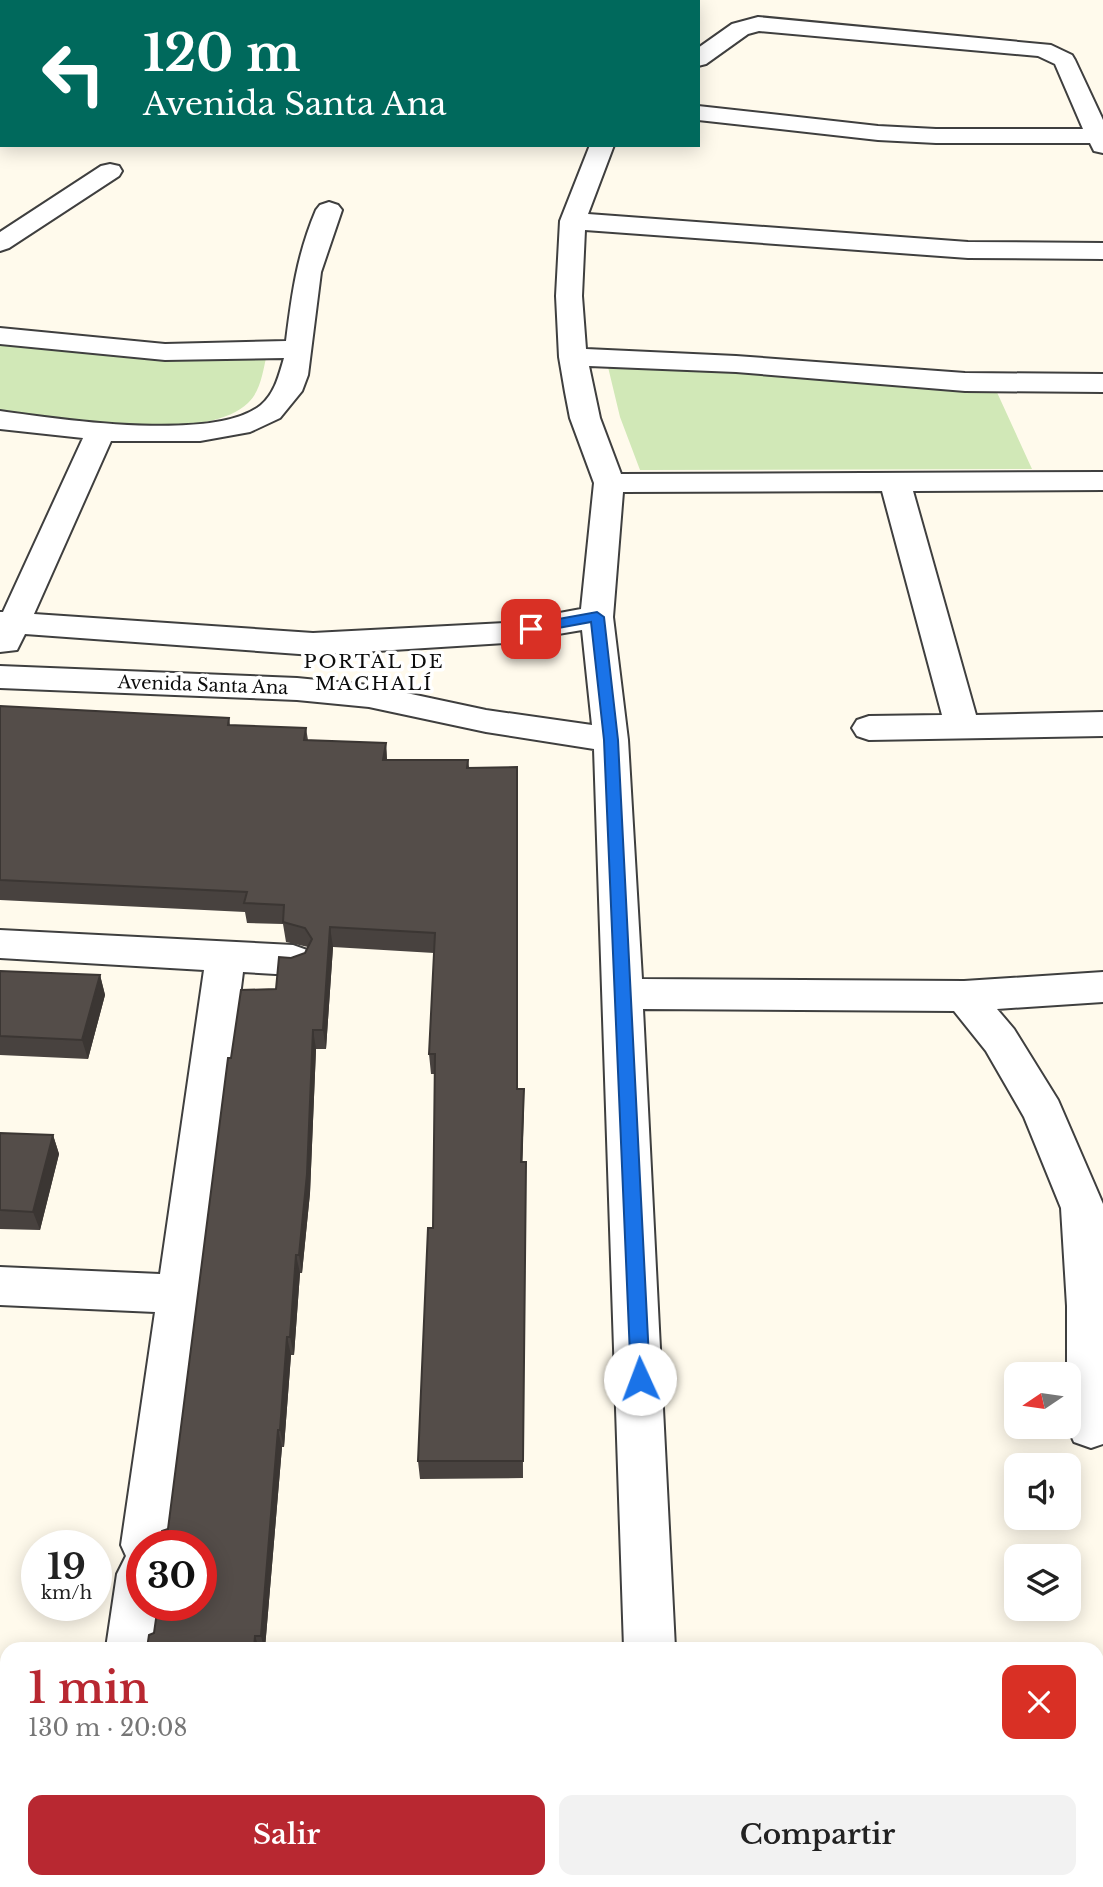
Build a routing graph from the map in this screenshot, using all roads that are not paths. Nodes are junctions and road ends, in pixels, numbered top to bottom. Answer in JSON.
{"nodes":[{"id":1,"x":700,"y":58,"type":"edge"},
{"id":2,"x":700,"y":113,"type":"edge"},
{"id":3,"x":1101,"y":141,"type":"edge"},
{"id":4,"x":601,"y":147,"type":"edge"},
{"id":5,"x":110,"y":171,"type":"dead end"},
{"id":6,"x":328,"y":210,"type":"dead end"},
{"id":7,"x":573,"y":222,"type":"junction"},
{"id":8,"x":0,"y":243,"type":"edge"},
{"id":9,"x":1103,"y":251,"type":"edge"},
{"id":10,"x":0,"y":336,"type":"edge"},
{"id":11,"x":298,"y":349,"type":"junction"},
{"id":12,"x":573,"y":357,"type":"junction"},
{"id":13,"x":1103,"y":383,"type":"edge"},
{"id":14,"x":0,"y":420,"type":"edge"},
{"id":15,"x":101,"y":431,"type":"junction"},
{"id":16,"x":1103,"y":481,"type":"edge"},
{"id":17,"x":895,"y":482,"type":"junction"},
{"id":18,"x":609,"y":483,"type":"junction"},
{"id":19,"x":597,"y":617,"type":"junction"},
{"id":20,"x":7,"y":623,"type":"edge"},
{"id":21,"x":0,"y":654,"type":"edge"},
{"id":22,"x":0,"y":677,"type":"edge"},
{"id":23,"x":1103,"y":724,"type":"edge"},
{"id":24,"x":962,"y":726,"type":"junction"},
{"id":25,"x":869,"y":728,"type":"dead end"},
{"id":26,"x":611,"y":740,"type":"junction"},
{"id":27,"x":0,"y":944,"type":"edge"},
{"id":28,"x":225,"y":957,"type":"junction"},
{"id":29,"x":293,"y":960,"type":"edge"},
{"id":30,"x":1103,"y":987,"type":"edge"},
{"id":31,"x":624,"y":994,"type":"junction"},
{"id":32,"x":964,"y":996,"type":"junction"},
{"id":33,"x":0,"y":1286,"type":"edge"},
{"id":34,"x":178,"y":1294,"type":"junction"},
{"id":35,"x":1091,"y":1427,"type":"dead end"},
{"id":36,"x":148,"y":1530,"type":"edge"},
{"id":37,"x":136,"y":1621,"type":"edge"},
{"id":38,"x":133,"y":1642,"type":"edge"},
{"id":39,"x":650,"y":1642,"type":"edge"}],
"edges":[{"from":1,"to":3,"type":"street"},
{"from":2,"to":3,"type":"street"},
{"from":4,"to":7,"type":"street"},
{"from":5,"to":8,"type":"street"},
{"from":6,"to":11,"type":"street"},
{"from":7,"to":9,"type":"street"},
{"from":7,"to":12,"type":"street"},
{"from":10,"to":11,"type":"street"},
{"from":11,"to":15,"type":"street"},
{"from":12,"to":13,"type":"street"},
{"from":12,"to":18,"type":"street"},
{"from":14,"to":15,"type":"street"},
{"from":15,"to":20,"type":"street"},
{"from":16,"to":17,"type":"street"},
{"from":17,"to":18,"type":"street"},
{"from":17,"to":24,"type":"street"},
{"from":18,"to":19,"type":"street"},
{"from":19,"to":20,"type":"street"},
{"from":19,"to":26,"type":"street"},
{"from":20,"to":21,"type":"street"},
{"from":22,"to":26,"type":"street","name":"Avenida Santa Ana"},
{"from":23,"to":24,"type":"street"},
{"from":24,"to":25,"type":"street"},
{"from":26,"to":31,"type":"street"},
{"from":27,"to":28,"type":"street"},
{"from":28,"to":29,"type":"street"},
{"from":28,"to":34,"type":"street"},
{"from":30,"to":32,"type":"street"},
{"from":31,"to":32,"type":"street"},
{"from":31,"to":39,"type":"street"},
{"from":32,"to":35,"type":"street"},
{"from":33,"to":34,"type":"street"},
{"from":34,"to":36,"type":"street"},
{"from":37,"to":38,"type":"street"}]}
